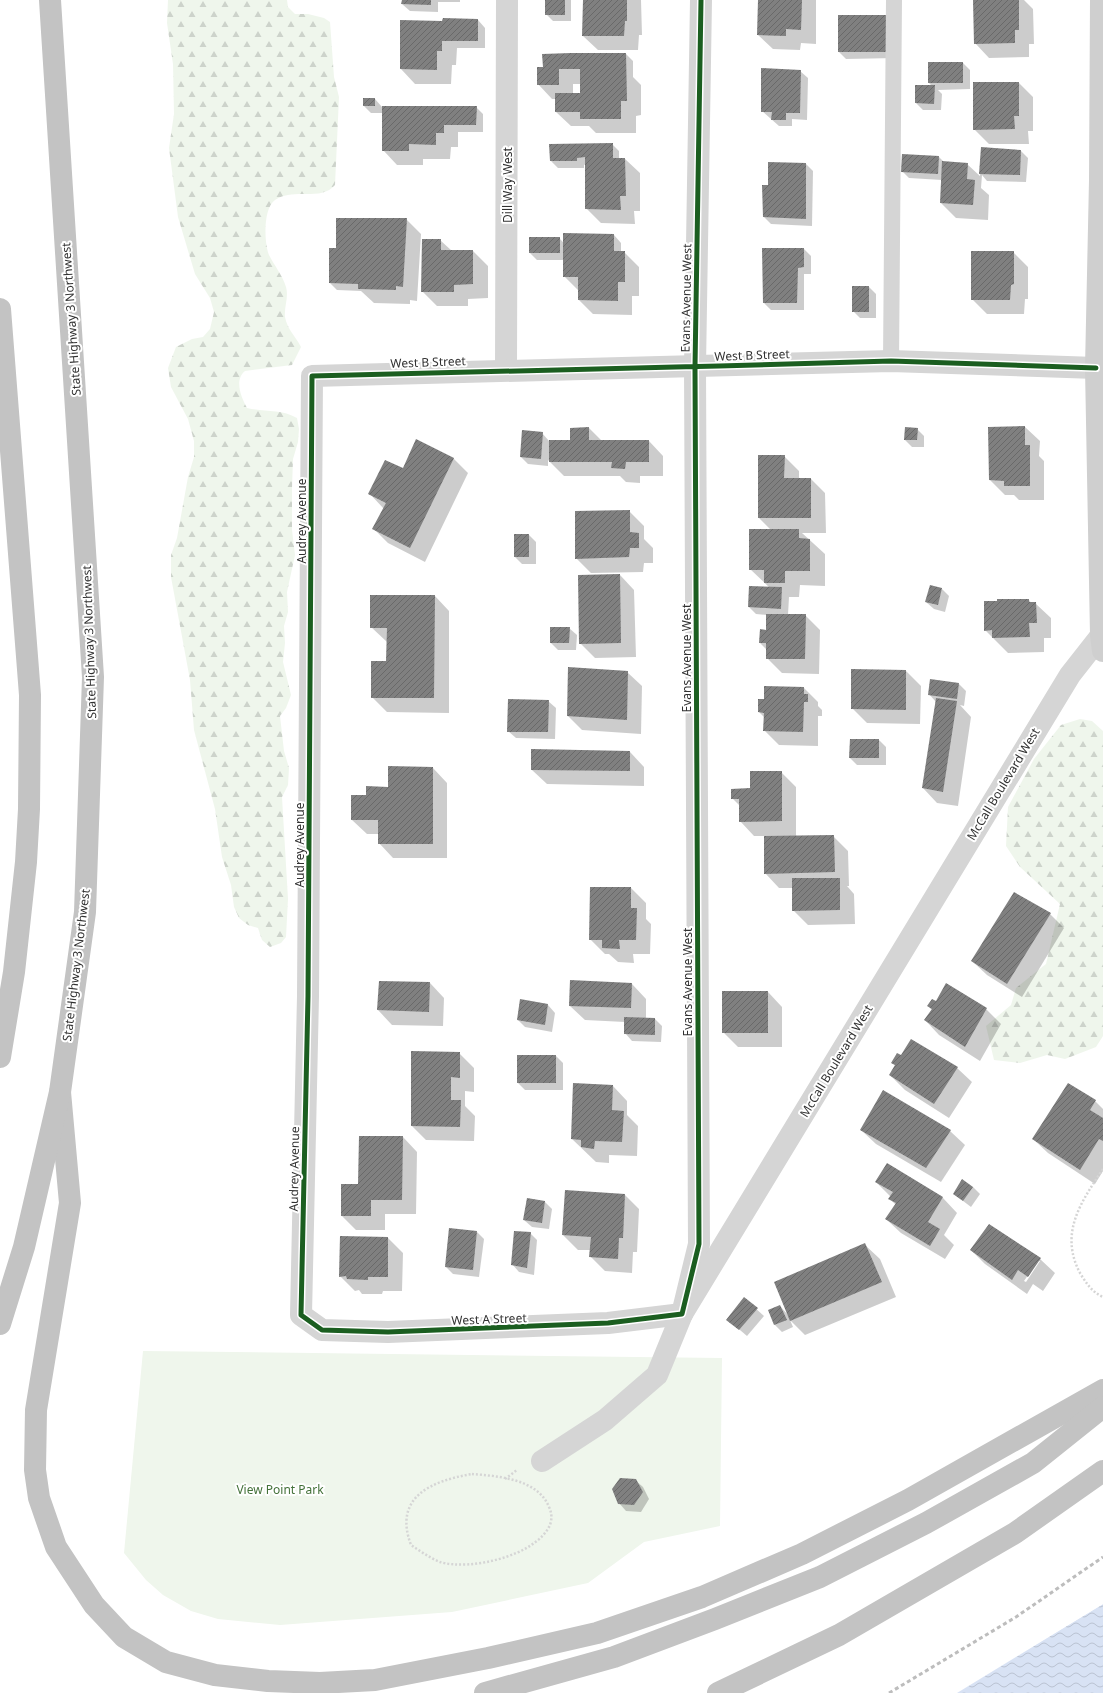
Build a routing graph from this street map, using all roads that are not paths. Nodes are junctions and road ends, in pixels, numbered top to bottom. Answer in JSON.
{"nodes":[{"id":1,"x":50,"y":0,"type":"edge"},
{"id":2,"x":507,"y":0,"type":"edge"},
{"id":3,"x":701,"y":0,"type":"edge"},
{"id":4,"x":894,"y":0,"type":"edge"},
{"id":5,"x":1101,"y":0,"type":"edge"},
{"id":6,"x":1102,"y":180,"type":"edge"},
{"id":7,"x":0,"y":309,"type":"edge"},
{"id":8,"x":891,"y":361,"type":"junction"},
{"id":9,"x":695,"y":367,"type":"junction"},
{"id":10,"x":1096,"y":368,"type":"junction"},
{"id":11,"x":506,"y":370,"type":"junction"},
{"id":12,"x":312,"y":376,"type":"joint"},
{"id":13,"x":1102,"y":639,"type":"edge"},
{"id":14,"x":0,"y":1057,"type":"edge"},
{"id":15,"x":60,"y":1092,"type":"junction"},
{"id":16,"x":682,"y":1314,"type":"junction"},
{"id":17,"x":301,"y":1315,"type":"joint"},
{"id":18,"x":0,"y":1324,"type":"edge"},
{"id":19,"x":1103,"y":1390,"type":"edge"},
{"id":20,"x":1103,"y":1407,"type":"edge"},
{"id":21,"x":542,"y":1461,"type":"dead end"},
{"id":22,"x":1103,"y":1471,"type":"edge"},
{"id":23,"x":485,"y":1693,"type":"edge"},
{"id":24,"x":718,"y":1693,"type":"edge"}],
"edges":[{"from":1,"to":15,"type":"highway","name":"State Highway 3 Northwest"},
{"from":2,"to":11,"type":"street","name":"Dill Way West"},
{"from":3,"to":9,"type":"street","name":"Evans Avenue West"},
{"from":4,"to":8,"type":"lane"},
{"from":5,"to":6,"type":"main road"},
{"from":6,"to":10,"type":"main road"},
{"from":7,"to":14,"type":"highway"},
{"from":8,"to":9,"type":"street","name":"West B Street"},
{"from":8,"to":10,"type":"street","name":"West B Street"},
{"from":9,"to":11,"type":"street","name":"West B Street"},
{"from":9,"to":16,"type":"street","name":"Evans Avenue West"},
{"from":10,"to":13,"type":"main road"},
{"from":11,"to":12,"type":"street","name":"West B Street"},
{"from":12,"to":17,"type":"street","name":"Audrey Avenue"},
{"from":13,"to":16,"type":"street","name":"McCall Boulevard West"},
{"from":15,"to":18,"type":"highway","name":"State Highway 3 Northwest"},
{"from":15,"to":19,"type":"highway"},
{"from":16,"to":17,"type":"street","name":"West A Street"},
{"from":16,"to":21,"type":"street","name":"McCall Boulevard West"},
{"from":20,"to":23,"type":"highway"},
{"from":22,"to":24,"type":"highway"}]}
